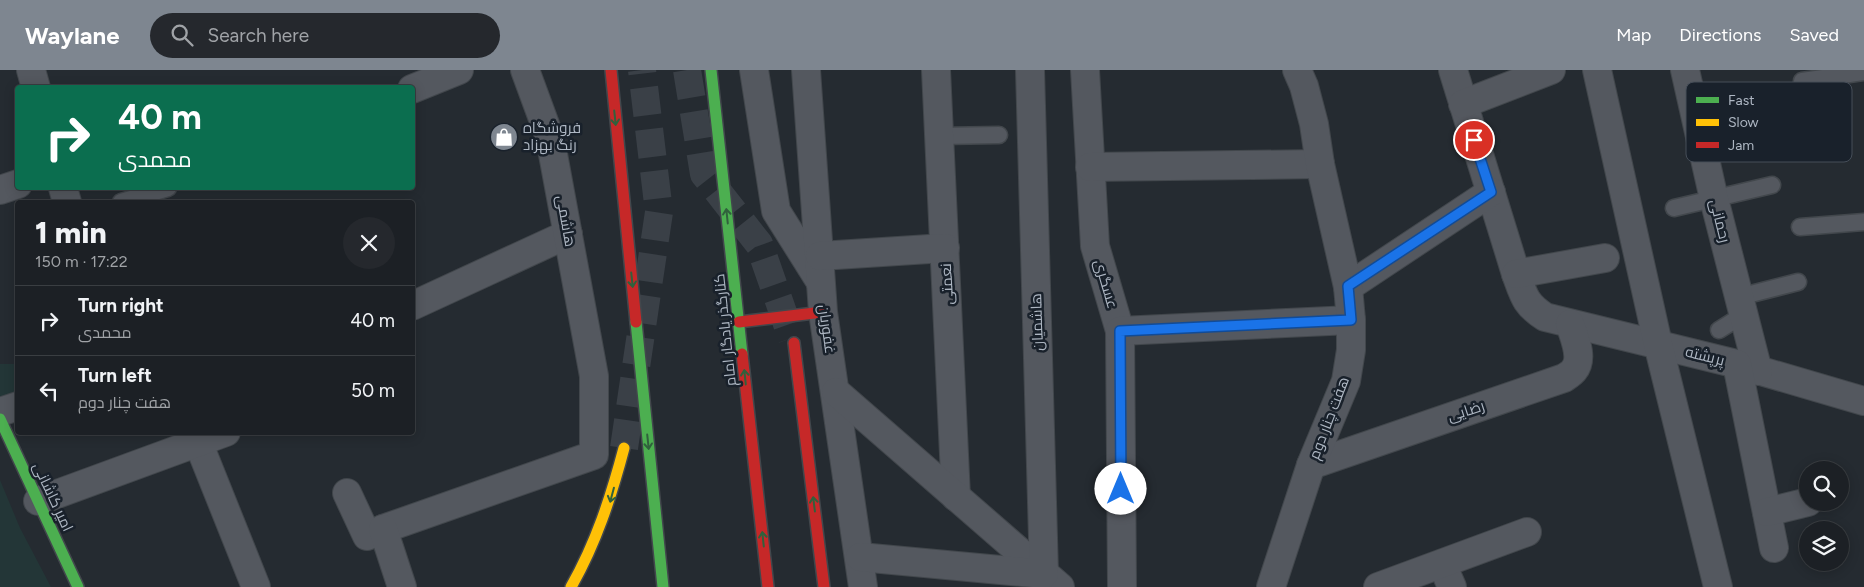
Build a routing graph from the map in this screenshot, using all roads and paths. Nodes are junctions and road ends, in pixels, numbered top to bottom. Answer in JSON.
{"nodes":[{"id":1,"x":31,"y":70,"type":"edge"},
{"id":2,"x":459,"y":70,"type":"edge"},
{"id":3,"x":525,"y":70,"type":"edge"},
{"id":4,"x":610,"y":70,"type":"edge"},
{"id":5,"x":711,"y":70,"type":"edge"},
{"id":6,"x":754,"y":70,"type":"edge"},
{"id":7,"x":806,"y":70,"type":"edge"},
{"id":8,"x":936,"y":70,"type":"edge"},
{"id":9,"x":1030,"y":70,"type":"edge"},
{"id":10,"x":1085,"y":70,"type":"edge"},
{"id":11,"x":1297,"y":70,"type":"edge"},
{"id":12,"x":1453,"y":70,"type":"edge"},
{"id":13,"x":1551,"y":70,"type":"edge"},
{"id":14,"x":1597,"y":70,"type":"edge"},
{"id":15,"x":1864,"y":72,"type":"edge"},
{"id":16,"x":1802,"y":81,"type":"dead end"},
{"id":17,"x":35,"y":85,"type":"edge"},
{"id":18,"x":415,"y":88,"type":"edge"},
{"id":19,"x":1463,"y":104,"type":"junction"},
{"id":20,"x":999,"y":135,"type":"dead end"},
{"id":21,"x":940,"y":136,"type":"junction"},
{"id":22,"x":1706,"y":162,"type":"edge"},
{"id":23,"x":1320,"y":164,"type":"junction"},
{"id":24,"x":1090,"y":167,"type":"junction"},
{"id":25,"x":15,"y":185,"type":"edge"},
{"id":26,"x":1772,"y":185,"type":"dead end"},
{"id":27,"x":0,"y":190,"type":"edge"},
{"id":28,"x":161,"y":190,"type":"edge"},
{"id":29,"x":1491,"y":192,"type":"junction"},
{"id":30,"x":1714,"y":198,"type":"junction"},
{"id":31,"x":128,"y":200,"type":"edge"},
{"id":32,"x":1674,"y":208,"type":"dead end"},
{"id":33,"x":1864,"y":222,"type":"edge"},
{"id":34,"x":1800,"y":227,"type":"dead end"},
{"id":35,"x":568,"y":234,"type":"junction"},
{"id":36,"x":945,"y":248,"type":"junction"},
{"id":37,"x":820,"y":256,"type":"junction"},
{"id":38,"x":1605,"y":258,"type":"dead end"},
{"id":39,"x":1516,"y":274,"type":"junction"},
{"id":40,"x":1798,"y":282,"type":"dead end"},
{"id":41,"x":822,"y":284,"type":"junction"},
{"id":42,"x":1348,"y":286,"type":"junction"},
{"id":43,"x":415,"y":305,"type":"edge"},
{"id":44,"x":1741,"y":306,"type":"junction"},
{"id":45,"x":823,"y":312,"type":"junction"},
{"id":46,"x":1351,"y":320,"type":"junction"},
{"id":47,"x":1557,"y":321,"type":"junction"},
{"id":48,"x":739,"y":322,"type":"junction"},
{"id":49,"x":1719,"y":330,"type":"dead end"},
{"id":50,"x":1120,"y":331,"type":"junction"},
{"id":51,"x":794,"y":343,"type":"tunnel mouth"},
{"id":52,"x":1658,"y":344,"type":"junction"},
{"id":53,"x":1747,"y":367,"type":"junction"},
{"id":54,"x":836,"y":392,"type":"junction"},
{"id":55,"x":1864,"y":401,"type":"edge"},
{"id":56,"x":15,"y":407,"type":"edge"},
{"id":57,"x":0,"y":412,"type":"edge"},
{"id":58,"x":0,"y":419,"type":"edge"},
{"id":59,"x":211,"y":435,"type":"edge"},
{"id":60,"x":196,"y":438,"type":"edge"},
{"id":61,"x":624,"y":448,"type":"tunnel mouth"},
{"id":62,"x":1311,"y":465,"type":"junction"},
{"id":63,"x":346,"y":493,"type":"dead end"},
{"id":64,"x":956,"y":497,"type":"junction"},
{"id":65,"x":38,"y":501,"type":"junction"},
{"id":66,"x":1799,"y":504,"type":"edge"},
{"id":67,"x":1767,"y":512,"type":"junction"},
{"id":68,"x":383,"y":529,"type":"junction"},
{"id":69,"x":1527,"y":532,"type":"dead end"},
{"id":70,"x":1774,"y":548,"type":"dead end"},
{"id":71,"x":860,"y":557,"type":"junction"},
{"id":72,"x":1447,"y":575,"type":"edge"},
{"id":73,"x":1052,"y":580,"type":"edge"},
{"id":74,"x":78,"y":587,"type":"edge"},
{"id":75,"x":256,"y":587,"type":"edge"},
{"id":76,"x":402,"y":587,"type":"edge"},
{"id":77,"x":571,"y":587,"type":"edge"},
{"id":78,"x":663,"y":587,"type":"edge"},
{"id":79,"x":768,"y":587,"type":"edge"},
{"id":80,"x":824,"y":587,"type":"edge"},
{"id":81,"x":863,"y":587,"type":"edge"},
{"id":82,"x":1122,"y":587,"type":"edge"},
{"id":83,"x":1271,"y":587,"type":"edge"},
{"id":84,"x":1378,"y":587,"type":"edge"},
{"id":85,"x":1718,"y":587,"type":"edge"}],
"edges":[{"from":1,"to":17,"type":"street"},
{"from":2,"to":18,"type":"street"},
{"from":3,"to":35,"type":"street","name":"هاشمی"},
{"from":4,"to":78,"type":"main road","one_way":true},
{"from":48,"to":5,"type":"main road","name":"کنارگذر یادگار امام","one_way":true},
{"from":6,"to":41,"type":"street"},
{"from":7,"to":37,"type":"street","name":"غفوریان"},
{"from":8,"to":21,"type":"street","name":"نعمتی"},
{"from":9,"to":73,"type":"street","name":"هاشمیان"},
{"from":10,"to":24,"type":"street","name":"عسگری"},
{"from":11,"to":23,"type":"street","name":"هفت چنار دوم"},
{"from":12,"to":19,"type":"street"},
{"from":13,"to":19,"type":"street"},
{"from":14,"to":52,"type":"street"},
{"from":15,"to":16,"type":"lane"},
{"from":19,"to":29,"type":"street"},
{"from":20,"to":21,"type":"lane"},
{"from":21,"to":36,"type":"street","name":"نعمتی"},
{"from":22,"to":30,"type":"street","name":"رحمانی"},
{"from":23,"to":24,"type":"street"},
{"from":23,"to":42,"type":"street","name":"هفت چنار دوم"},
{"from":24,"to":50,"type":"street","name":"عسگری"},
{"from":25,"to":27,"type":"street"},
{"from":26,"to":30,"type":"lane"},
{"from":28,"to":31,"type":"lane"},
{"from":29,"to":39,"type":"street"},
{"from":29,"to":42,"type":"street"},
{"from":30,"to":32,"type":"lane"},
{"from":30,"to":44,"type":"street","name":"رحمانی"},
{"from":33,"to":34,"type":"lane"},
{"from":35,"to":43,"type":"street"},
{"from":35,"to":68,"type":"street","name":"هاشمی"},
{"from":36,"to":37,"type":"street"},
{"from":36,"to":64,"type":"street","name":"نعمتی"},
{"from":37,"to":41,"type":"street","name":"غفوریان"},
{"from":38,"to":39,"type":"street"},
{"from":39,"to":47,"type":"street"},
{"from":40,"to":44,"type":"lane"},
{"from":41,"to":45,"type":"street","name":"غفوریان"},
{"from":42,"to":46,"type":"street","name":"هفت چنار دوم"},
{"from":44,"to":49,"type":"lane"},
{"from":44,"to":53,"type":"street","name":"رحمانی"},
{"from":45,"to":48,"type":"main road"},
{"from":45,"to":54,"type":"street","name":"غفوریان"},
{"from":46,"to":50,"type":"street"},
{"from":46,"to":62,"type":"street","name":"هفت چنار دوم"},
{"from":47,"to":52,"type":"street","name":"پرپشته"},
{"from":47,"to":62,"type":"street","name":"رضایی"},
{"from":79,"to":48,"type":"main road","name":"کنارگذر یادگار امام","one_way":true},
{"from":50,"to":82,"type":"street","name":"عسگری"},
{"from":80,"to":51,"type":"main road","one_way":true},
{"from":52,"to":53,"type":"street","name":"پرپشته"},
{"from":52,"to":85,"type":"street"},
{"from":53,"to":55,"type":"street","name":"پرپشته"},
{"from":53,"to":67,"type":"street","name":"رحمانی"},
{"from":54,"to":64,"type":"street"},
{"from":54,"to":71,"type":"street","name":"غفوریان"},
{"from":56,"to":57,"type":"street"},
{"from":58,"to":65,"type":"main road","name":"امیر کاشانی"},
{"from":59,"to":60,"type":"street"},
{"from":60,"to":65,"type":"street"},
{"from":60,"to":75,"type":"street"},
{"from":61,"to":77,"type":"main road","one_way":true},
{"from":62,"to":83,"type":"street","name":"هفت چنار دوم"},
{"from":63,"to":68,"type":"street"},
{"from":64,"to":73,"type":"street"},
{"from":65,"to":74,"type":"main road","name":"امیر کاشانی"},
{"from":66,"to":67,"type":"street"},
{"from":67,"to":70,"type":"street","name":"رحمانی"},
{"from":68,"to":76,"type":"street"},
{"from":69,"to":72,"type":"street"},
{"from":71,"to":73,"type":"street"},
{"from":71,"to":81,"type":"street","name":"غفوریان"},
{"from":72,"to":84,"type":"street"}]}
